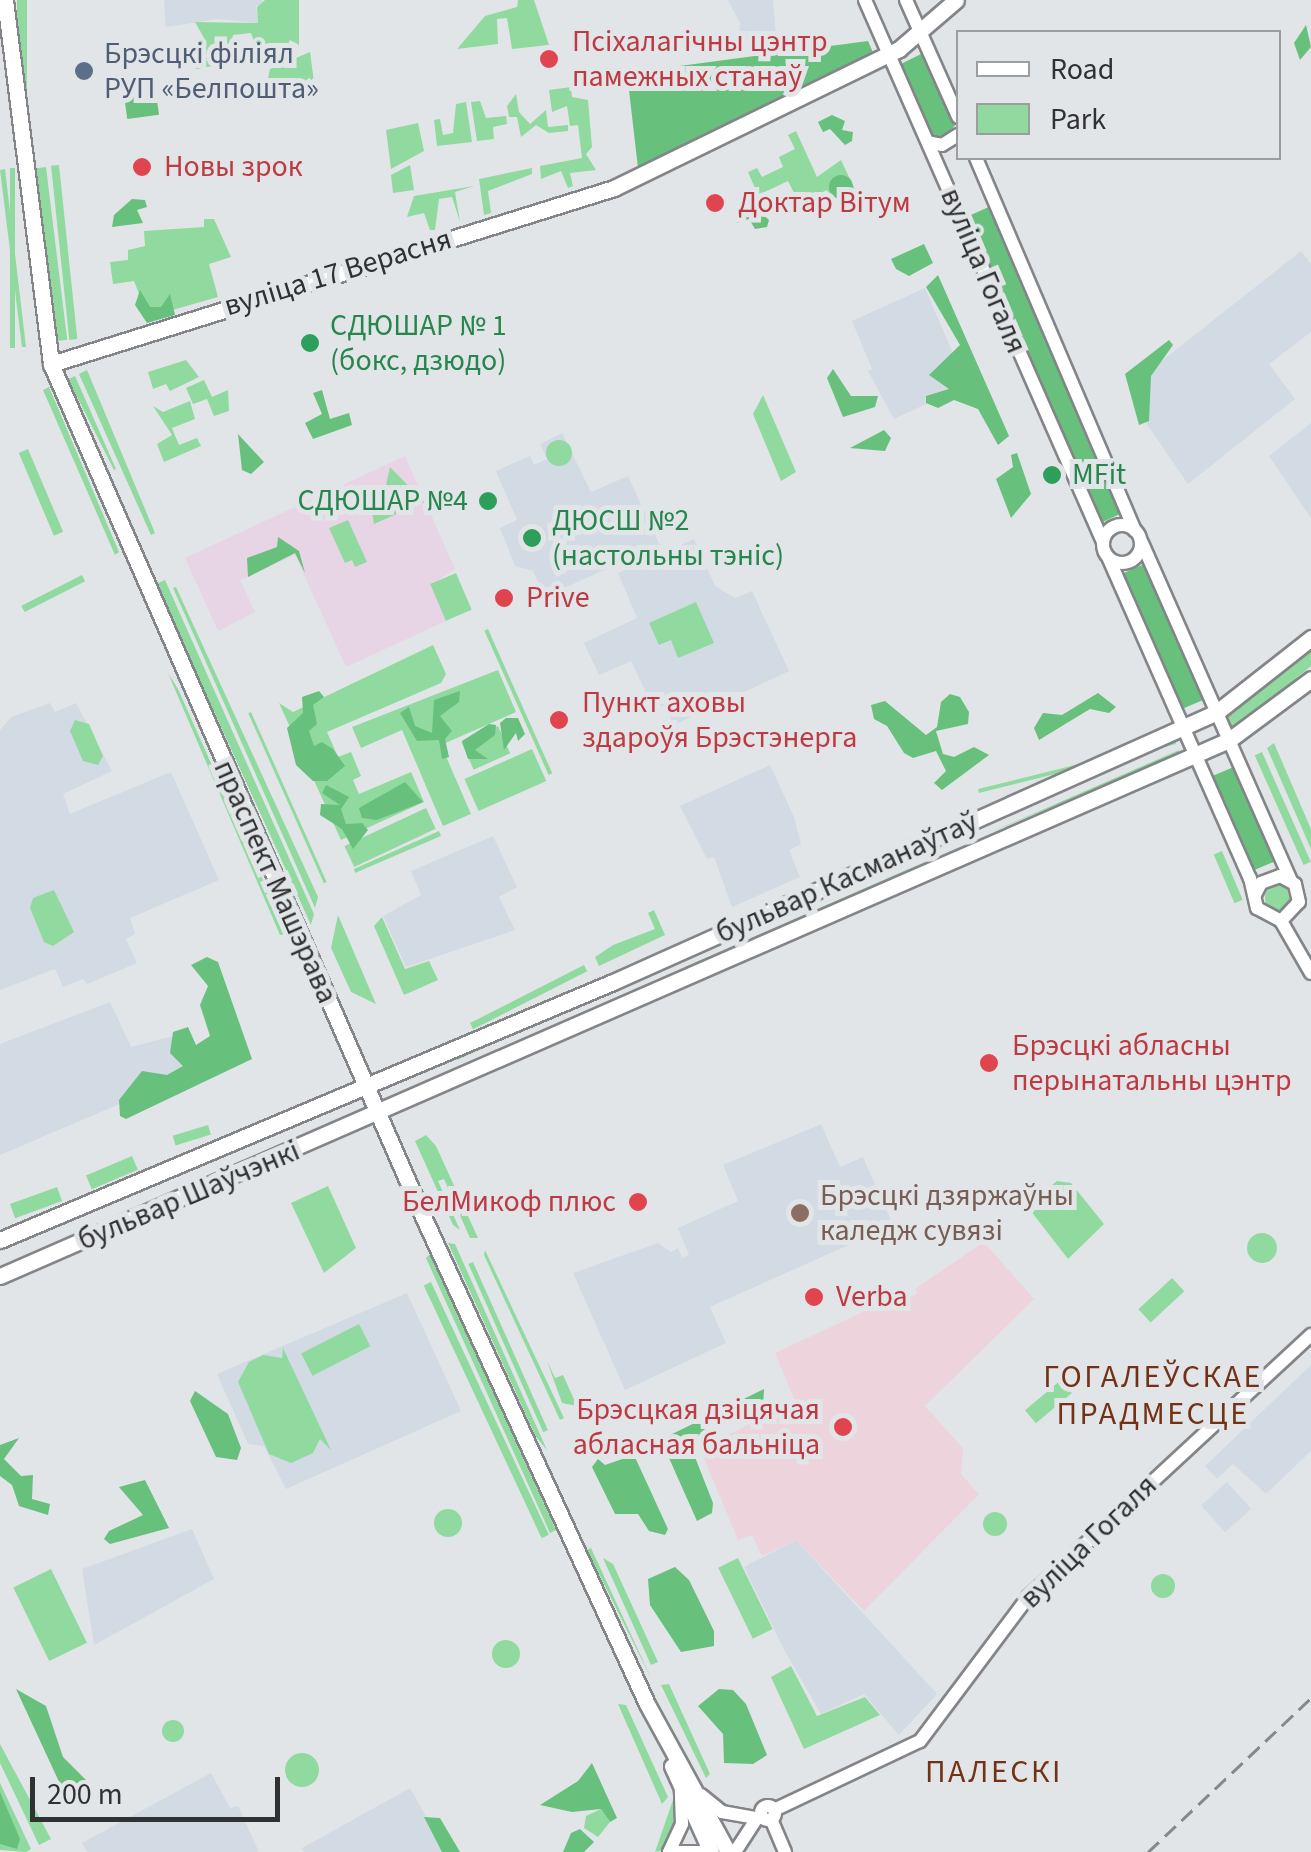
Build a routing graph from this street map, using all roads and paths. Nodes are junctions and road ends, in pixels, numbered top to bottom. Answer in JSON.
{"nodes":[{"id":1,"x":5,"y":0,"type":"edge"},
{"id":2,"x":864,"y":0,"type":"edge"},
{"id":3,"x":906,"y":0,"type":"edge"},
{"id":4,"x":956,"y":0,"type":"edge"},
{"id":5,"x":922,"y":35,"type":"junction"},
{"id":6,"x":889,"y":54,"type":"junction"},
{"id":7,"x":956,"y":112,"type":"edge"},
{"id":8,"x":956,"y":136,"type":"edge"},
{"id":9,"x":928,"y":142,"type":"junction"},
{"id":10,"x":977,"y":160,"type":"edge"},
{"id":11,"x":51,"y":364,"type":"junction"},
{"id":12,"x":1138,"y":537,"type":"junction"},
{"id":13,"x":1103,"y":542,"type":"junction"},
{"id":14,"x":1110,"y":559,"type":"junction"},
{"id":15,"x":1311,"y":638,"type":"edge"},
{"id":16,"x":1311,"y":680,"type":"edge"},
{"id":17,"x":1216,"y":712,"type":"junction"},
{"id":18,"x":1182,"y":728,"type":"junction"},
{"id":19,"x":1229,"y":740,"type":"junction"},
{"id":20,"x":1194,"y":756,"type":"junction"},
{"id":21,"x":977,"y":820,"type":"junction"},
{"id":22,"x":989,"y":846,"type":"junction"},
{"id":23,"x":1291,"y":881,"type":"junction"},
{"id":24,"x":1255,"y":896,"type":"junction"},
{"id":25,"x":1287,"y":918,"type":"junction"},
{"id":26,"x":680,"y":952,"type":"junction"},
{"id":27,"x":662,"y":960,"type":"junction"},
{"id":28,"x":1311,"y":973,"type":"edge"},
{"id":29,"x":692,"y":976,"type":"junction"},
{"id":30,"x":673,"y":984,"type":"junction"},
{"id":31,"x":364,"y":1084,"type":"junction"},
{"id":32,"x":378,"y":1115,"type":"junction"},
{"id":33,"x":0,"y":1240,"type":"edge"},
{"id":34,"x":0,"y":1276,"type":"edge"},
{"id":35,"x":1311,"y":1335,"type":"edge"},
{"id":36,"x":686,"y":1789,"type":"junction"},
{"id":37,"x":766,"y":1816,"type":"junction"},
{"id":38,"x":669,"y":1852,"type":"edge"},
{"id":39,"x":701,"y":1852,"type":"edge"},
{"id":40,"x":711,"y":1852,"type":"edge"},
{"id":41,"x":731,"y":1852,"type":"edge"},
{"id":42,"x":785,"y":1852,"type":"edge"}],
"edges":[{"from":1,"to":11,"type":"main road","name":"праспект Машэрава"},
{"from":2,"to":6,"type":"street","name":"вуліца Гогаля"},
{"from":3,"to":5,"type":"street"},
{"from":4,"to":5,"type":"main road","name":"вуліца 17 Верасня"},
{"from":5,"to":6,"type":"main road","name":"вуліца 17 Верасня"},
{"from":5,"to":7,"type":"street"},
{"from":6,"to":9,"type":"street","name":"вуліца Гогаля"},
{"from":6,"to":11,"type":"main road","name":"вуліца 17 Верасня"},
{"from":8,"to":9,"type":"street"},
{"from":9,"to":13,"type":"street","name":"вуліца Гогаля"},
{"from":10,"to":12,"type":"street","name":"вуліца Гогаля"},
{"from":11,"to":31,"type":"main road","name":"праспект Машэрава"},
{"from":12,"to":13,"type":"street"},
{"from":12,"to":14,"type":"street"},
{"from":12,"to":17,"type":"street","name":"вуліца Гогаля"},
{"from":13,"to":14,"type":"street","name":"вуліца Гогаля"},
{"from":14,"to":18,"type":"street"},
{"from":15,"to":17,"type":"main road","name":"бульвар Касманаўтаў"},
{"from":16,"to":19,"type":"main road","name":"бульвар Касманаўтаў"},
{"from":17,"to":18,"type":"main road","name":"бульвар Касманаўтаў"},
{"from":17,"to":19,"type":"street","name":"вуліца Гогаля"},
{"from":18,"to":20,"type":"street"},
{"from":18,"to":21,"type":"main road","name":"бульвар Касманаўтаў"},
{"from":19,"to":20,"type":"main road","name":"бульвар Касманаўтаў"},
{"from":19,"to":23,"type":"street","name":"вуліца Гогаля"},
{"from":20,"to":22,"type":"main road","name":"бульвар Касманаўтаў"},
{"from":20,"to":24,"type":"street"},
{"from":21,"to":22,"type":"main road"},
{"from":21,"to":26,"type":"main road","name":"бульвар Касманаўтаў"},
{"from":22,"to":29,"type":"main road","name":"бульвар Касманаўтаў"},
{"from":23,"to":24,"type":"street"},
{"from":23,"to":25,"type":"street","name":"вуліца Гогаля"},
{"from":24,"to":25,"type":"street"},
{"from":25,"to":28,"type":"street"},
{"from":26,"to":27,"type":"main road","name":"бульвар Касманаўтаў"},
{"from":26,"to":29,"type":"main road"},
{"from":27,"to":30,"type":"main road"},
{"from":27,"to":31,"type":"main road","name":"бульвар Касманаўтаў"},
{"from":29,"to":30,"type":"main road","name":"бульвар Касманаўтаў"},
{"from":30,"to":32,"type":"main road","name":"бульвар Касманаўтаў"},
{"from":31,"to":32,"type":"main road","name":"праспект Машэрава"},
{"from":31,"to":33,"type":"main road","name":"бульвар Шаўчэнкі"},
{"from":32,"to":34,"type":"main road","name":"бульвар Шаўчэнкі"},
{"from":32,"to":36,"type":"main road","name":"праспект Машэрава"},
{"from":35,"to":37,"type":"street","name":"вуліца Гогаля"},
{"from":36,"to":37,"type":"street"},
{"from":36,"to":38,"type":"street"},
{"from":36,"to":40,"type":"main road","name":"праспект Машэрава"},
{"from":36,"to":41,"type":"main road","name":"праспект Машэрава"},
{"from":37,"to":41,"type":"street"},
{"from":37,"to":42,"type":"street"},
{"from":38,"to":39,"type":"street"}]}
